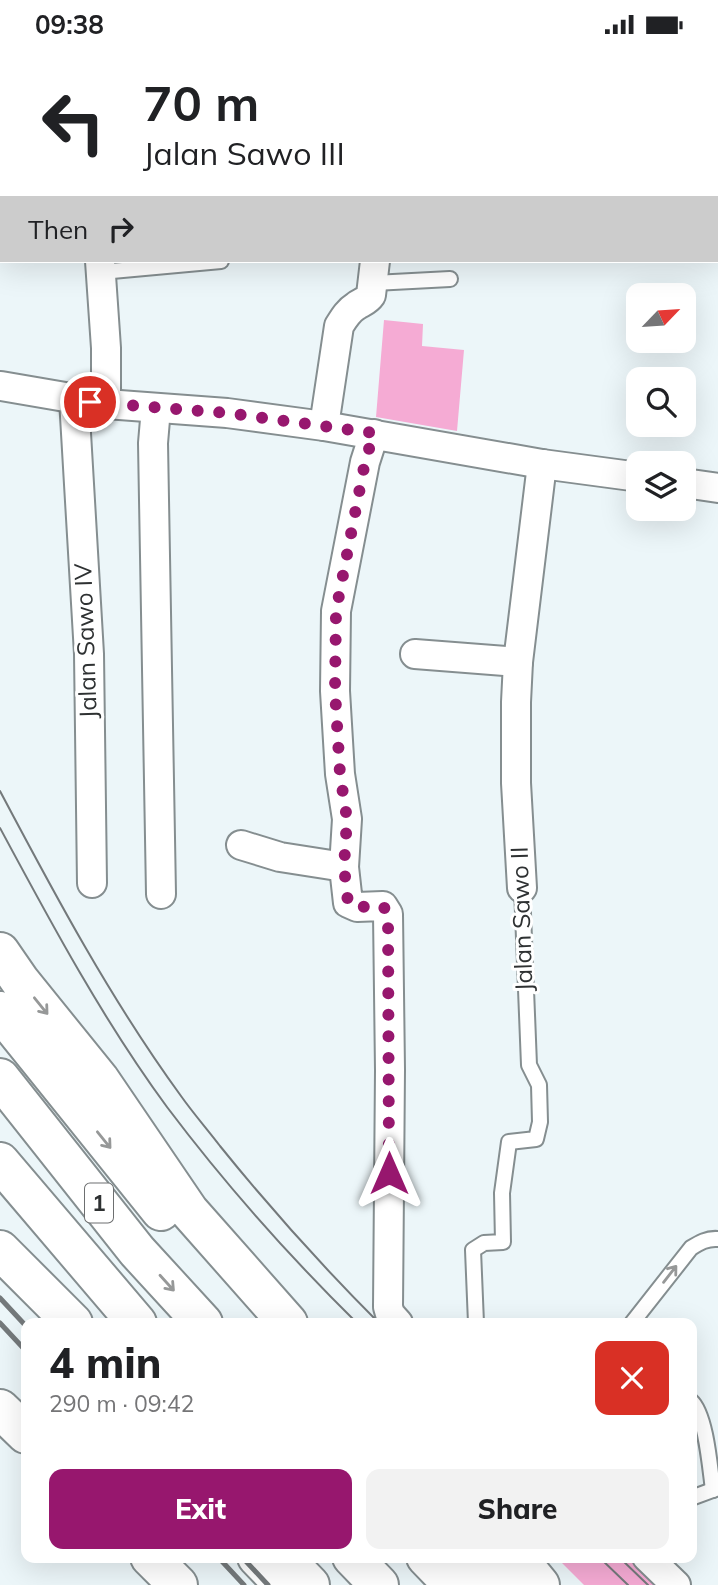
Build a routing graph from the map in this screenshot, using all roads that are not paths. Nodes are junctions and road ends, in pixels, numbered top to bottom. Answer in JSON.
{"nodes":[{"id":1,"x":181,"y":263,"type":"edge"},
{"id":2,"x":101,"y":267,"type":"edge"},
{"id":3,"x":375,"y":272,"type":"edge"},
{"id":4,"x":450,"y":279,"type":"dead end"},
{"id":5,"x":1,"y":386,"type":"edge"},
{"id":6,"x":74,"y":399,"type":"junction"},
{"id":7,"x":106,"y":404,"type":"junction"},
{"id":8,"x":156,"y":408,"type":"junction"},
{"id":9,"x":324,"y":426,"type":"junction"},
{"id":10,"x":374,"y":433,"type":"junction"},
{"id":11,"x":542,"y":464,"type":"junction"},
{"id":12,"x":626,"y":475,"type":"edge"},
{"id":13,"x":696,"y":485,"type":"edge"},
{"id":14,"x":718,"y":488,"type":"edge"},
{"id":15,"x":415,"y":654,"type":"dead end"},
{"id":16,"x":518,"y":662,"type":"junction"},
{"id":17,"x":241,"y":845,"type":"dead end"},
{"id":18,"x":344,"y":867,"type":"junction"},
{"id":19,"x":92,"y":883,"type":"dead end"},
{"id":20,"x":522,"y":888,"type":"joint"},
{"id":21,"x":161,"y":894,"type":"dead end"},
{"id":22,"x":0,"y":952,"type":"edge"},
{"id":23,"x":0,"y":1013,"type":"edge"},
{"id":24,"x":0,"y":1078,"type":"edge"},
{"id":25,"x":0,"y":1162,"type":"edge"},
{"id":26,"x":0,"y":1194,"type":"edge"},
{"id":27,"x":718,"y":1239,"type":"edge"},
{"id":28,"x":0,"y":1250,"type":"edge"},
{"id":29,"x":137,"y":1251,"type":"junction"},
{"id":30,"x":0,"y":1262,"type":"edge"},
{"id":31,"x":54,"y":1318,"type":"edge"},
{"id":32,"x":68,"y":1318,"type":"edge"},
{"id":33,"x":119,"y":1318,"type":"edge"},
{"id":34,"x":133,"y":1318,"type":"edge"},
{"id":35,"x":198,"y":1318,"type":"edge"},
{"id":36,"x":255,"y":1318,"type":"edge"},
{"id":37,"x":284,"y":1318,"type":"edge"},
{"id":38,"x":394,"y":1318,"type":"edge"},
{"id":39,"x":475,"y":1318,"type":"edge"},
{"id":40,"x":636,"y":1318,"type":"edge"},
{"id":41,"x":0,"y":1409,"type":"edge"},
{"id":42,"x":697,"y":1410,"type":"edge"},
{"id":43,"x":21,"y":1429,"type":"edge"},
{"id":44,"x":716,"y":1489,"type":"edge"},
{"id":45,"x":697,"y":1496,"type":"edge"},
{"id":46,"x":156,"y":1563,"type":"edge"},
{"id":47,"x":263,"y":1563,"type":"edge"},
{"id":48,"x":289,"y":1563,"type":"edge"},
{"id":49,"x":312,"y":1563,"type":"edge"},
{"id":50,"x":342,"y":1563,"type":"edge"},
{"id":51,"x":358,"y":1563,"type":"edge"},
{"id":52,"x":432,"y":1563,"type":"edge"},
{"id":53,"x":476,"y":1563,"type":"edge"},
{"id":54,"x":522,"y":1563,"type":"edge"},
{"id":55,"x":653,"y":1563,"type":"edge"},
{"id":56,"x":178,"y":1585,"type":"edge"},
{"id":57,"x":284,"y":1585,"type":"edge"},
{"id":58,"x":310,"y":1585,"type":"edge"},
{"id":59,"x":334,"y":1585,"type":"edge"},
{"id":60,"x":361,"y":1585,"type":"edge"},
{"id":61,"x":379,"y":1585,"type":"edge"},
{"id":62,"x":453,"y":1585,"type":"edge"},
{"id":63,"x":498,"y":1585,"type":"edge"},
{"id":64,"x":540,"y":1585,"type":"edge"},
{"id":65,"x":676,"y":1585,"type":"edge"}],
"edges":[{"from":1,"to":2,"type":"lane"},
{"from":2,"to":7,"type":"street"},
{"from":3,"to":4,"type":"lane"},
{"from":3,"to":9,"type":"street"},
{"from":5,"to":6,"type":"street"},
{"from":6,"to":7,"type":"street"},
{"from":6,"to":19,"type":"street","name":"Jalan Sawo IV"},
{"from":7,"to":8,"type":"street"},
{"from":8,"to":9,"type":"street"},
{"from":8,"to":21,"type":"street"},
{"from":9,"to":10,"type":"street"},
{"from":10,"to":11,"type":"street"},
{"from":10,"to":18,"type":"street"},
{"from":11,"to":12,"type":"street"},
{"from":11,"to":16,"type":"street","name":"Jalan Sawo II"},
{"from":13,"to":14,"type":"street"},
{"from":15,"to":16,"type":"street"},
{"from":16,"to":20,"type":"street","name":"Jalan Sawo II"},
{"from":17,"to":18,"type":"street"},
{"from":18,"to":38,"type":"street"},
{"from":20,"to":39,"type":"lane","name":"Jalan Sawo II"},
{"from":22,"to":37,"type":"main road","one_way":true},
{"from":23,"to":29,"type":"main road"},
{"from":23,"to":36,"type":"main road","one_way":true},
{"from":24,"to":29,"type":"main road","number":"1"},
{"from":25,"to":34,"type":"main road","number":"1"},
{"from":26,"to":33,"type":"main road"},
{"from":40,"to":27,"type":"lane","one_way":true},
{"from":28,"to":32,"type":"main road"},
{"from":29,"to":35,"type":"main road","number":"1","one_way":true},
{"from":30,"to":31,"type":"main road"},
{"from":41,"to":43,"type":"main road"},
{"from":42,"to":44,"type":"lane"},
{"from":44,"to":45,"type":"lane"},
{"from":46,"to":56,"type":"main road"},
{"from":47,"to":57,"type":"main road"},
{"from":48,"to":58,"type":"main road"},
{"from":49,"to":59,"type":"main road"},
{"from":50,"to":60,"type":"main road"},
{"from":51,"to":61,"type":"main road"},
{"from":52,"to":62,"type":"main road"},
{"from":53,"to":63,"type":"main road"},
{"from":54,"to":64,"type":"main road"},
{"from":55,"to":65,"type":"street"}]}
